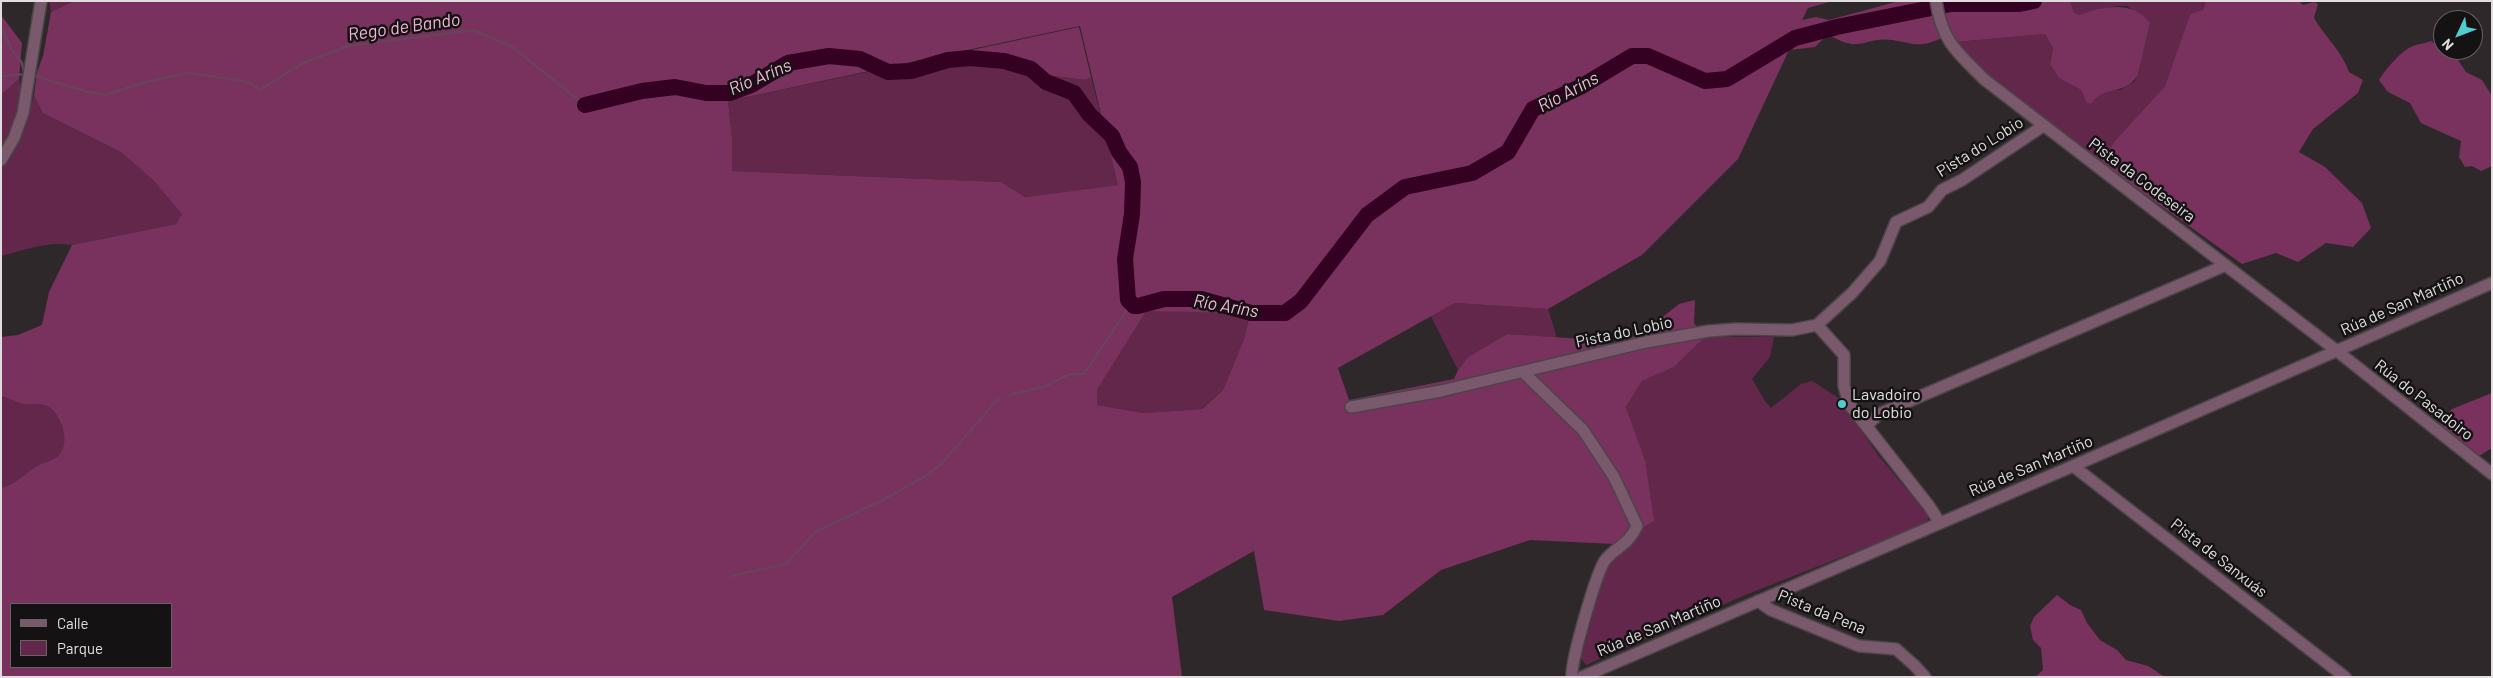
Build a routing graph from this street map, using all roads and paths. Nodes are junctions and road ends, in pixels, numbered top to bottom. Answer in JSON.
{"nodes":[{"id":1,"x":41,"y":1,"type":"edge"},
{"id":2,"x":1936,"y":1,"type":"edge"},
{"id":3,"x":2043,"y":126,"type":"junction"},
{"id":4,"x":1,"y":160,"type":"edge"},
{"id":5,"x":2226,"y":265,"type":"junction"},
{"id":6,"x":2492,"y":283,"type":"edge"},
{"id":7,"x":1817,"y":325,"type":"junction"},
{"id":8,"x":2337,"y":351,"type":"junction"},
{"id":9,"x":1523,"y":372,"type":"junction"},
{"id":10,"x":1351,"y":407,"type":"dead end"},
{"id":11,"x":1867,"y":425,"type":"junction"},
{"id":12,"x":2073,"y":466,"type":"junction"},
{"id":13,"x":2492,"y":474,"type":"edge"},
{"id":14,"x":1940,"y":523,"type":"junction"},
{"id":15,"x":1758,"y":601,"type":"junction"},
{"id":16,"x":1572,"y":677,"type":"edge"},
{"id":17,"x":1582,"y":677,"type":"edge"},
{"id":18,"x":1925,"y":677,"type":"edge"},
{"id":19,"x":2345,"y":677,"type":"edge"}],
"edges":[{"from":1,"to":4,"type":"street"},
{"from":2,"to":3,"type":"street","name":"Pista da Codeseira"},
{"from":3,"to":5,"type":"street","name":"Pista da Codeseira"},
{"from":3,"to":7,"type":"street","name":"Pista do Lobio"},
{"from":5,"to":8,"type":"street","name":"Pista da Codeseira"},
{"from":5,"to":11,"type":"street"},
{"from":6,"to":8,"type":"street","name":"Rúa de San Martiño"},
{"from":7,"to":9,"type":"street","name":"Pista do Lobio"},
{"from":7,"to":11,"type":"street"},
{"from":8,"to":12,"type":"street","name":"Rúa de San Martiño"},
{"from":8,"to":13,"type":"street","name":"Rúa do Pasadoiro"},
{"from":9,"to":10,"type":"street","name":"Pista do Lobio"},
{"from":9,"to":16,"type":"street"},
{"from":11,"to":14,"type":"street"},
{"from":12,"to":14,"type":"street","name":"Rúa de San Martiño"},
{"from":12,"to":19,"type":"street","name":"Pista de Sanxuás"},
{"from":14,"to":15,"type":"street","name":"Rúa de San Martiño"},
{"from":15,"to":17,"type":"street","name":"Rúa de San Martiño"},
{"from":15,"to":18,"type":"street","name":"Pista da Pena"}]}
